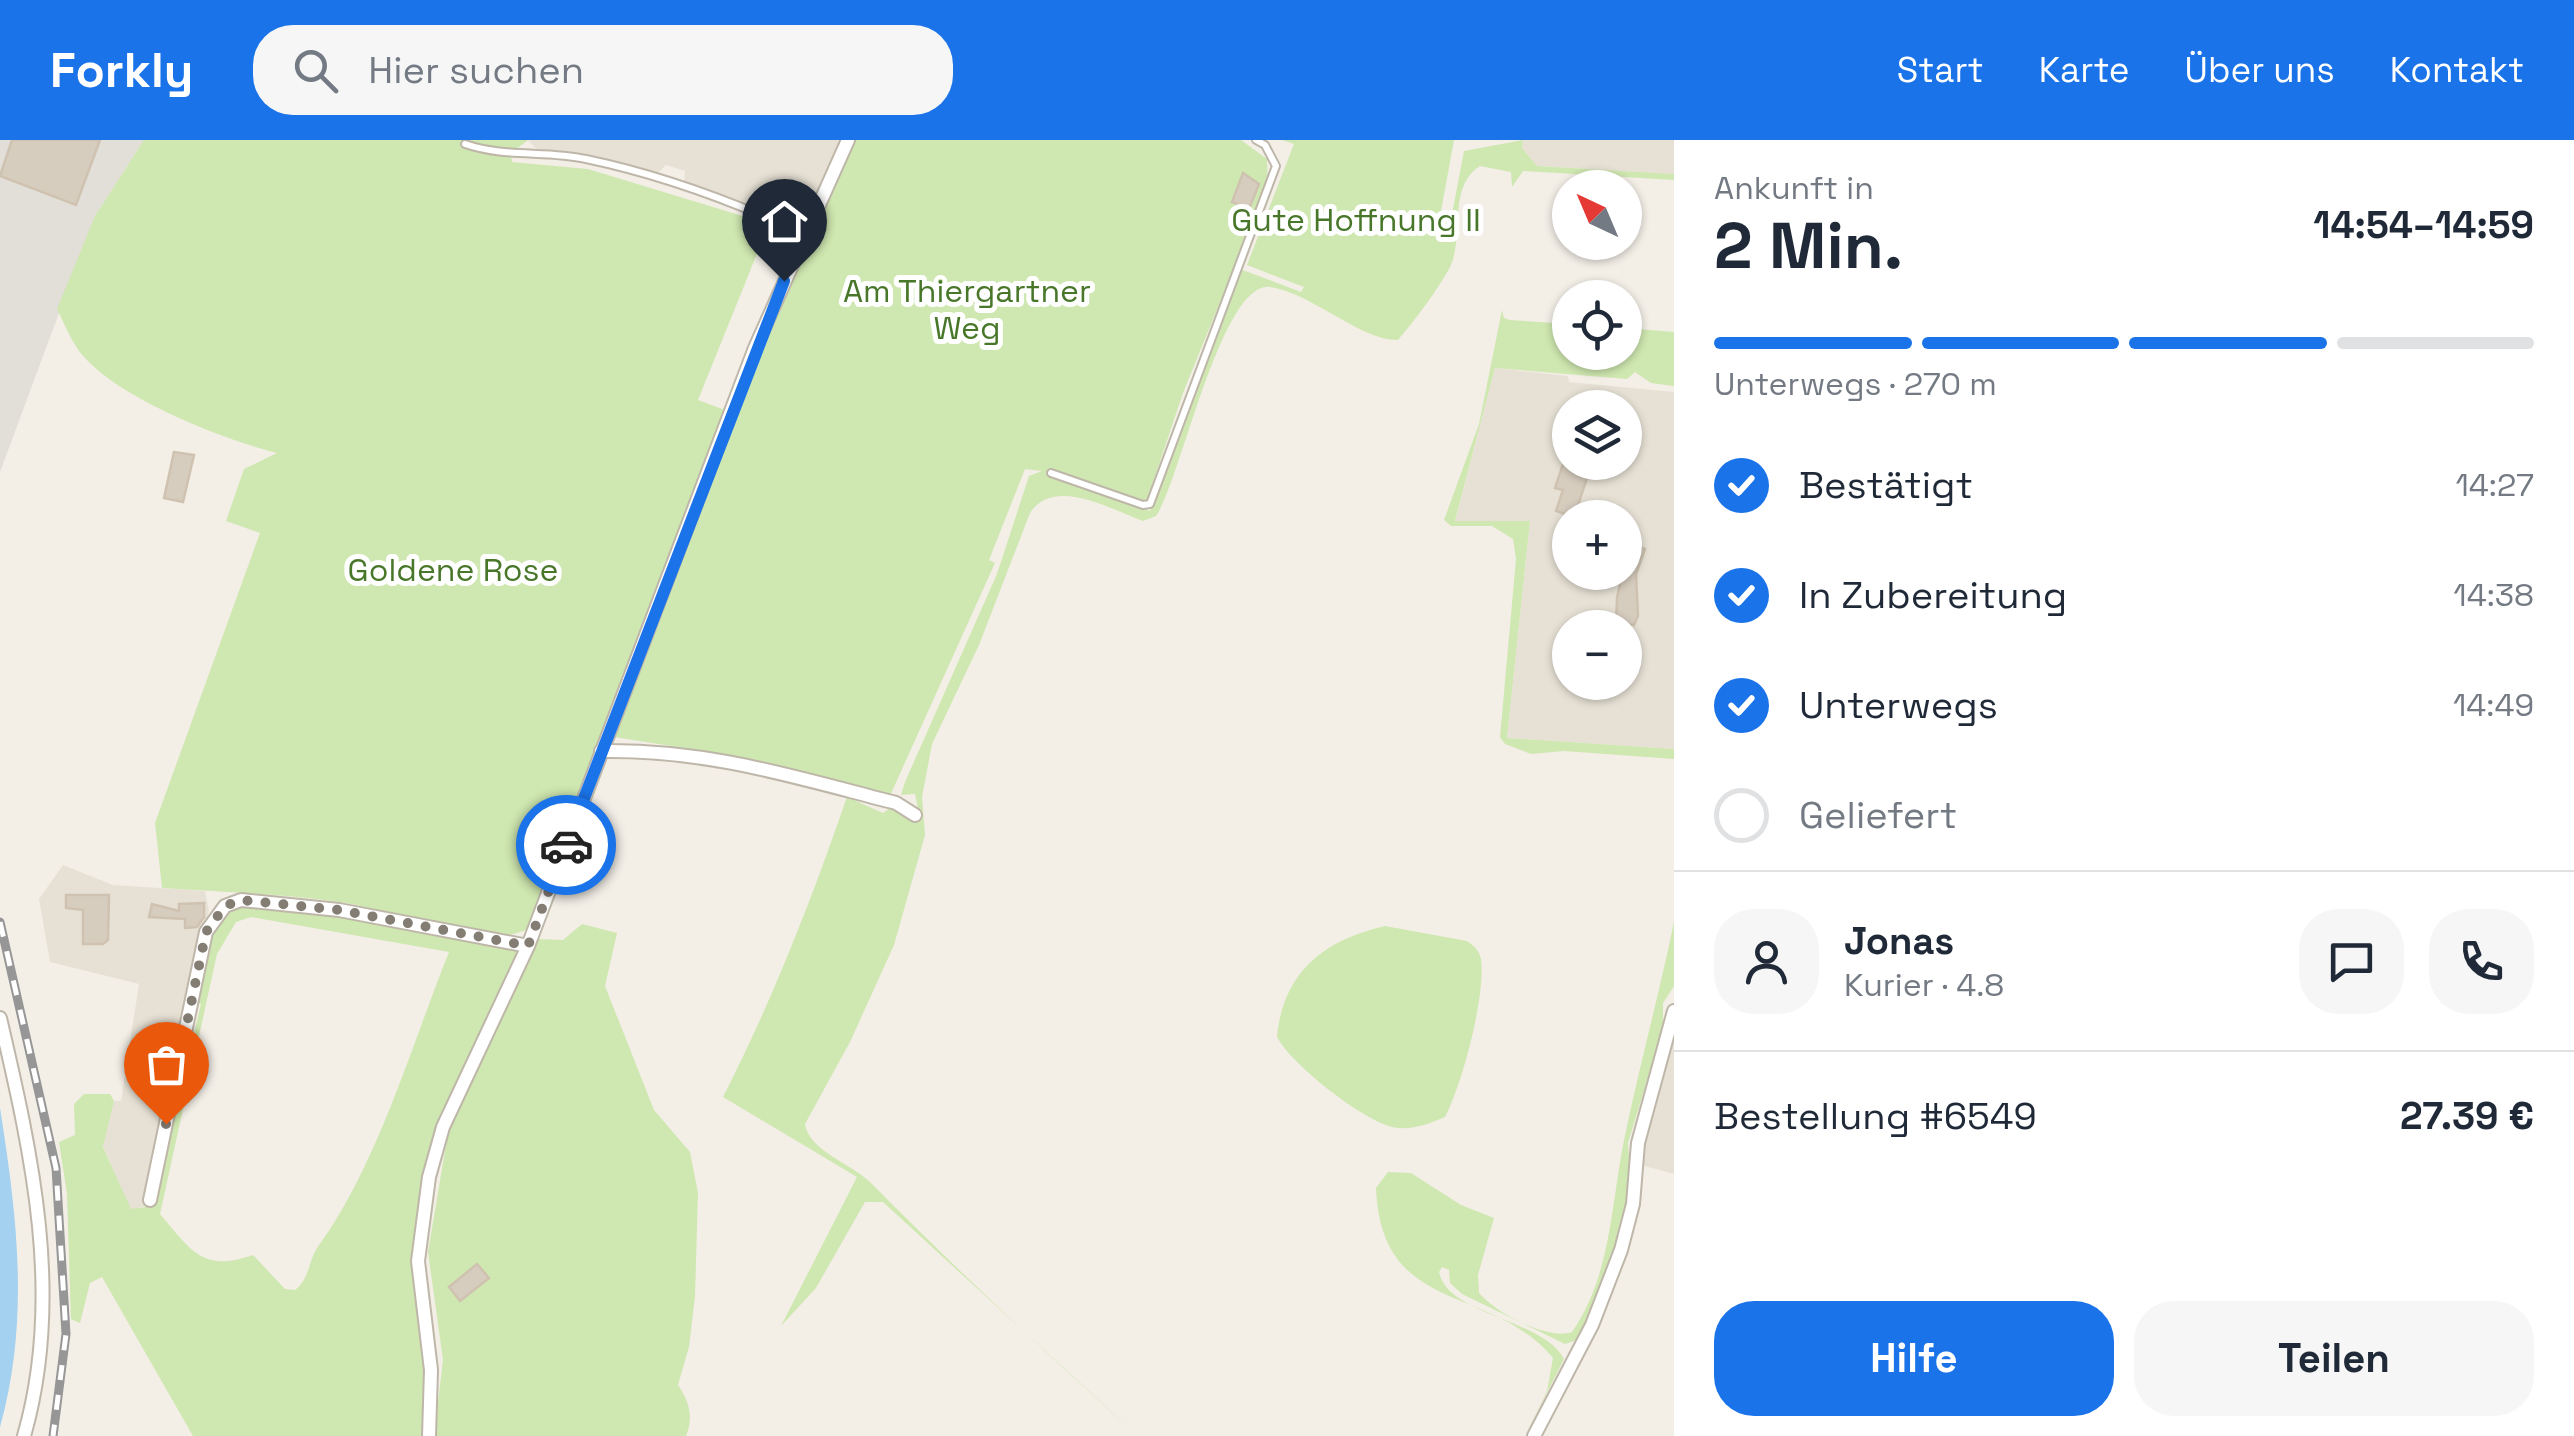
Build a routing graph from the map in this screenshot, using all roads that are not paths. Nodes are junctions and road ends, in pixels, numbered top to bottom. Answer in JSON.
{"nodes":[{"id":1,"x":848,"y":140,"type":"edge"},
{"id":2,"x":1256,"y":140,"type":"edge"},
{"id":3,"x":465,"y":144,"type":"dead end"},
{"id":4,"x":804,"y":234,"type":"junction"},
{"id":5,"x":1051,"y":473,"type":"dead end"},
{"id":6,"x":601,"y":751,"type":"junction"},
{"id":7,"x":915,"y":816,"type":"dead end"},
{"id":8,"x":528,"y":946,"type":"junction"},
{"id":9,"x":1674,"y":1012,"type":"edge"},
{"id":10,"x":0,"y":1018,"type":"edge"},
{"id":11,"x":150,"y":1200,"type":"dead end"},
{"id":12,"x":24,"y":1436,"type":"edge"},
{"id":13,"x":428,"y":1436,"type":"edge"},
{"id":14,"x":1534,"y":1436,"type":"edge"}],
"edges":[{"from":1,"to":4,"type":"street"},
{"from":2,"to":5,"type":"lane"},
{"from":3,"to":4,"type":"lane"},
{"from":4,"to":6,"type":"street"},
{"from":6,"to":7,"type":"street"},
{"from":6,"to":8,"type":"street"},
{"from":8,"to":11,"type":"street"},
{"from":8,"to":13,"type":"street"},
{"from":9,"to":14,"type":"street"},
{"from":10,"to":12,"type":"street"}]}
